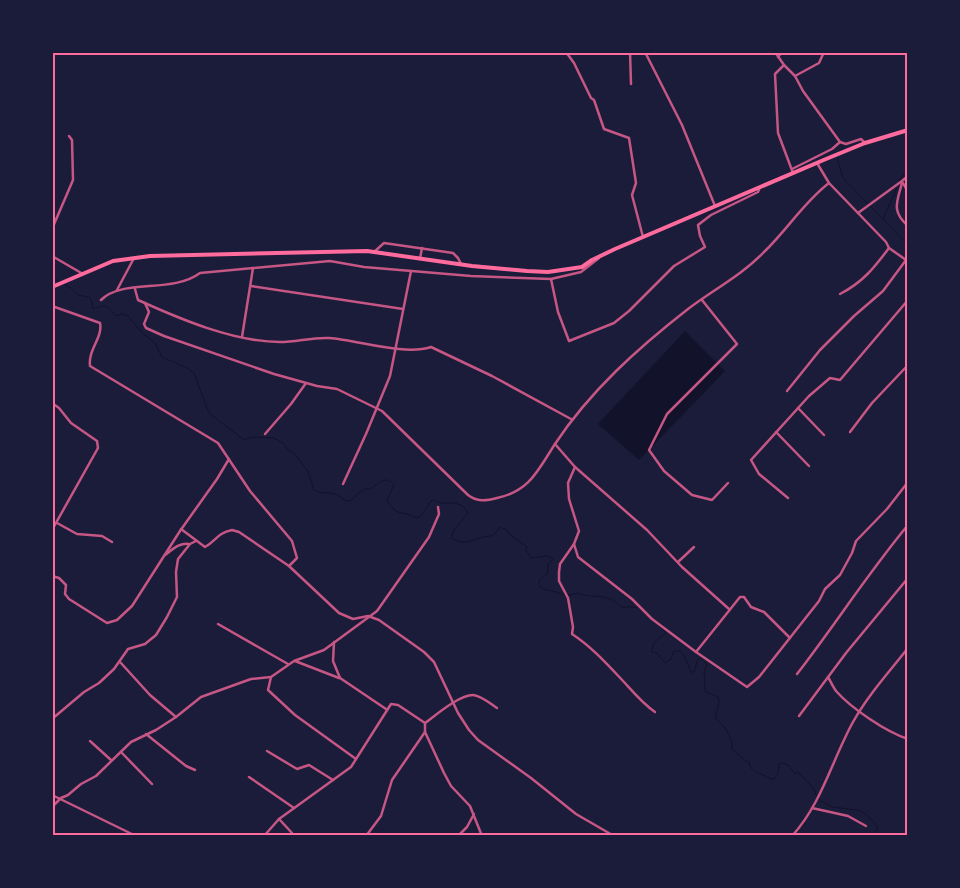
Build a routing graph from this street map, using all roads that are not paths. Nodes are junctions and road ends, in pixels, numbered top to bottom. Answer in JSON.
{"nodes":[{"id":1,"x":566,"y":52,"type":"edge"},
{"id":2,"x":630,"y":52,"type":"edge"},
{"id":3,"x":645,"y":52,"type":"edge"},
{"id":4,"x":775,"y":52,"type":"edge"},
{"id":5,"x":782,"y":52,"type":"edge"},
{"id":6,"x":824,"y":52,"type":"edge"},
{"id":7,"x":778,"y":57,"type":"junction"},
{"id":8,"x":784,"y":65,"type":"junction"},
{"id":9,"x":795,"y":76,"type":"junction"},
{"id":10,"x":631,"y":84,"type":"dead end"},
{"id":11,"x":908,"y":130,"type":"edge"},
{"id":12,"x":69,"y":136,"type":"dead end"},
{"id":13,"x":840,"y":142,"type":"junction"},
{"id":14,"x":865,"y":143,"type":"junction"},
{"id":15,"x":817,"y":163,"type":"junction"},
{"id":16,"x":792,"y":171,"type":"junction"},
{"id":17,"x":908,"y":176,"type":"edge"},
{"id":18,"x":902,"y":181,"type":"junction"},
{"id":19,"x":829,"y":182,"type":"junction"},
{"id":20,"x":760,"y":186,"type":"junction"},
{"id":21,"x":908,"y":192,"type":"edge"},
{"id":22,"x":715,"y":206,"type":"junction"},
{"id":23,"x":858,"y":213,"type":"junction"},
{"id":24,"x":908,"y":226,"type":"edge"},
{"id":25,"x":52,"y":228,"type":"edge"},
{"id":26,"x":643,"y":237,"type":"junction"},
{"id":27,"x":422,"y":248,"type":"junction"},
{"id":28,"x":890,"y":248,"type":"junction"},
{"id":29,"x":374,"y":252,"type":"junction"},
{"id":30,"x":604,"y":254,"type":"junction"},
{"id":31,"x":52,"y":256,"type":"edge"},
{"id":32,"x":134,"y":258,"type":"junction"},
{"id":33,"x":420,"y":259,"type":"junction"},
{"id":34,"x":907,"y":261,"type":"edge"},
{"id":35,"x":461,"y":264,"type":"junction"},
{"id":36,"x":253,"y":268,"type":"junction"},
{"id":37,"x":411,"y":271,"type":"junction"},
{"id":38,"x":83,"y":274,"type":"junction"},
{"id":39,"x":551,"y":279,"type":"junction"},
{"id":40,"x":251,"y":286,"type":"junction"},
{"id":41,"x":52,"y":287,"type":"edge"},
{"id":42,"x":135,"y":289,"type":"junction"},
{"id":43,"x":117,"y":290,"type":"junction"},
{"id":44,"x":840,"y":294,"type":"dead end"},
{"id":45,"x":100,"y":300,"type":"dead end"},
{"id":46,"x":702,"y":300,"type":"junction"},
{"id":47,"x":908,"y":300,"type":"edge"},
{"id":48,"x":145,"y":303,"type":"junction"},
{"id":49,"x":52,"y":306,"type":"edge"},
{"id":50,"x":403,"y":309,"type":"junction"},
{"id":51,"x":242,"y":337,"type":"junction"},
{"id":52,"x":395,"y":348,"type":"junction"},
{"id":53,"x":908,"y":365,"type":"edge"},
{"id":54,"x":306,"y":383,"type":"junction"},
{"id":55,"x":787,"y":391,"type":"dead end"},
{"id":56,"x":52,"y":403,"type":"edge"},
{"id":57,"x":798,"y":408,"type":"junction"},
{"id":58,"x":377,"y":409,"type":"junction"},
{"id":59,"x":571,"y":419,"type":"junction"},
{"id":60,"x":776,"y":432,"type":"junction"},
{"id":61,"x":850,"y":432,"type":"dead end"},
{"id":62,"x":264,"y":434,"type":"dead end"},
{"id":63,"x":824,"y":435,"type":"dead end"},
{"id":64,"x":555,"y":444,"type":"junction"},
{"id":65,"x":229,"y":459,"type":"junction"},
{"id":66,"x":809,"y":466,"type":"dead end"},
{"id":67,"x":575,"y":467,"type":"junction"},
{"id":68,"x":728,"y":482,"type":"dead end"},
{"id":69,"x":343,"y":484,"type":"dead end"},
{"id":70,"x":907,"y":484,"type":"edge"},
{"id":71,"x":788,"y":498,"type":"dead end"},
{"id":72,"x":438,"y":507,"type":"dead end"},
{"id":73,"x":57,"y":523,"type":"junction"},
{"id":74,"x":908,"y":525,"type":"edge"},
{"id":75,"x":181,"y":529,"type":"junction"},
{"id":76,"x":52,"y":530,"type":"edge"},
{"id":77,"x":196,"y":541,"type":"junction"},
{"id":78,"x":112,"y":542,"type":"dead end"},
{"id":79,"x":190,"y":544,"type":"junction"},
{"id":80,"x":574,"y":544,"type":"junction"},
{"id":81,"x":694,"y":547,"type":"dead end"},
{"id":82,"x":164,"y":556,"type":"junction"},
{"id":83,"x":678,"y":562,"type":"junction"},
{"id":84,"x":289,"y":566,"type":"junction"},
{"id":85,"x":52,"y":576,"type":"edge"},
{"id":86,"x":908,"y":578,"type":"edge"},
{"id":87,"x":729,"y":609,"type":"junction"},
{"id":88,"x":368,"y":616,"type":"junction"},
{"id":89,"x":218,"y":624,"type":"dead end"},
{"id":90,"x":790,"y":638,"type":"junction"},
{"id":91,"x":334,"y":642,"type":"junction"},
{"id":92,"x":908,"y":648,"type":"edge"},
{"id":93,"x":696,"y":652,"type":"junction"},
{"id":94,"x":294,"y":661,"type":"junction"},
{"id":95,"x":119,"y":662,"type":"junction"},
{"id":96,"x":288,"y":664,"type":"junction"},
{"id":97,"x":797,"y":674,"type":"dead end"},
{"id":98,"x":271,"y":676,"type":"junction"},
{"id":99,"x":828,"y":677,"type":"junction"},
{"id":100,"x":340,"y":678,"type":"junction"},
{"id":101,"x":453,"y":703,"type":"junction"},
{"id":102,"x":64,"y":708,"type":"junction"},
{"id":103,"x":497,"y":708,"type":"dead end"},
{"id":104,"x":386,"y":709,"type":"junction"},
{"id":105,"x":860,"y":711,"type":"junction"},
{"id":106,"x":655,"y":712,"type":"dead end"},
{"id":107,"x":52,"y":713,"type":"edge"},
{"id":108,"x":799,"y":716,"type":"dead end"},
{"id":109,"x":176,"y":717,"type":"junction"},
{"id":110,"x":52,"y":718,"type":"edge"},
{"id":111,"x":425,"y":723,"type":"junction"},
{"id":112,"x":425,"y":732,"type":"junction"},
{"id":113,"x":146,"y":734,"type":"junction"},
{"id":114,"x":908,"y":739,"type":"edge"},
{"id":115,"x":90,"y":741,"type":"dead end"},
{"id":116,"x":267,"y":751,"type":"dead end"},
{"id":117,"x":121,"y":752,"type":"junction"},
{"id":118,"x":356,"y":759,"type":"junction"},
{"id":119,"x":111,"y":760,"type":"junction"},
{"id":120,"x":195,"y":770,"type":"dead end"},
{"id":121,"x":249,"y":777,"type":"dead end"},
{"id":122,"x":333,"y":780,"type":"junction"},
{"id":123,"x":152,"y":784,"type":"dead end"},
{"id":124,"x":52,"y":795,"type":"edge"},
{"id":125,"x":61,"y":798,"type":"junction"},
{"id":126,"x":52,"y":807,"type":"edge"},
{"id":127,"x":294,"y":808,"type":"junction"},
{"id":128,"x":812,"y":808,"type":"junction"},
{"id":129,"x":474,"y":814,"type":"junction"},
{"id":130,"x":279,"y":819,"type":"junction"},
{"id":131,"x":866,"y":826,"type":"dead end"},
{"id":132,"x":136,"y":836,"type":"edge"},
{"id":133,"x":264,"y":836,"type":"edge"},
{"id":134,"x":292,"y":836,"type":"edge"},
{"id":135,"x":366,"y":836,"type":"edge"},
{"id":136,"x":458,"y":836,"type":"edge"},
{"id":137,"x":482,"y":836,"type":"edge"},
{"id":138,"x":614,"y":836,"type":"edge"},
{"id":139,"x":792,"y":836,"type":"edge"}],
"edges":[{"from":1,"to":26,"type":"street"},
{"from":2,"to":10,"type":"street"},
{"from":3,"to":22,"type":"street"},
{"from":4,"to":7,"type":"street"},
{"from":5,"to":7,"type":"street"},
{"from":6,"to":9,"type":"street"},
{"from":7,"to":8,"type":"street"},
{"from":8,"to":9,"type":"street"},
{"from":8,"to":16,"type":"street"},
{"from":9,"to":13,"type":"street"},
{"from":11,"to":14,"type":"main road"},
{"from":12,"to":25,"type":"street"},
{"from":13,"to":14,"type":"street"},
{"from":13,"to":16,"type":"street"},
{"from":14,"to":15,"type":"main road"},
{"from":15,"to":16,"type":"main road"},
{"from":15,"to":19,"type":"street"},
{"from":16,"to":20,"type":"main road"},
{"from":17,"to":18,"type":"street"},
{"from":18,"to":21,"type":"street"},
{"from":18,"to":23,"type":"street"},
{"from":18,"to":24,"type":"street"},
{"from":19,"to":23,"type":"street"},
{"from":19,"to":46,"type":"street"},
{"from":20,"to":22,"type":"main road"},
{"from":20,"to":39,"type":"street"},
{"from":22,"to":26,"type":"main road"},
{"from":23,"to":28,"type":"street"},
{"from":26,"to":30,"type":"main road"},
{"from":27,"to":29,"type":"street"},
{"from":27,"to":33,"type":"street"},
{"from":27,"to":35,"type":"street"},
{"from":28,"to":34,"type":"street"},
{"from":28,"to":44,"type":"street"},
{"from":29,"to":32,"type":"main road"},
{"from":29,"to":33,"type":"main road"},
{"from":30,"to":35,"type":"main road"},
{"from":30,"to":39,"type":"street"},
{"from":31,"to":38,"type":"street"},
{"from":32,"to":38,"type":"main road"},
{"from":32,"to":43,"type":"street"},
{"from":33,"to":35,"type":"main road"},
{"from":34,"to":55,"type":"street"},
{"from":36,"to":37,"type":"street"},
{"from":36,"to":40,"type":"street"},
{"from":36,"to":42,"type":"street"},
{"from":37,"to":39,"type":"street"},
{"from":37,"to":50,"type":"street"},
{"from":38,"to":41,"type":"main road"},
{"from":40,"to":50,"type":"street"},
{"from":40,"to":51,"type":"street"},
{"from":42,"to":43,"type":"street"},
{"from":42,"to":48,"type":"street"},
{"from":43,"to":45,"type":"street"},
{"from":46,"to":59,"type":"street"},
{"from":46,"to":68,"type":"street"},
{"from":47,"to":57,"type":"street"},
{"from":48,"to":51,"type":"street"},
{"from":48,"to":54,"type":"street"},
{"from":49,"to":65,"type":"street"},
{"from":50,"to":52,"type":"street"},
{"from":51,"to":52,"type":"street"},
{"from":52,"to":58,"type":"street"},
{"from":52,"to":59,"type":"street"},
{"from":53,"to":61,"type":"street"},
{"from":54,"to":58,"type":"street"},
{"from":54,"to":62,"type":"street"},
{"from":56,"to":73,"type":"street"},
{"from":57,"to":60,"type":"street"},
{"from":57,"to":63,"type":"street"},
{"from":58,"to":64,"type":"street"},
{"from":58,"to":69,"type":"street"},
{"from":59,"to":64,"type":"street"},
{"from":60,"to":66,"type":"street"},
{"from":60,"to":71,"type":"street"},
{"from":64,"to":67,"type":"street"},
{"from":65,"to":75,"type":"street"},
{"from":65,"to":84,"type":"street"},
{"from":67,"to":80,"type":"street"},
{"from":67,"to":83,"type":"street"},
{"from":70,"to":90,"type":"street"},
{"from":72,"to":88,"type":"street"},
{"from":73,"to":76,"type":"street"},
{"from":73,"to":78,"type":"street"},
{"from":74,"to":97,"type":"street"},
{"from":75,"to":77,"type":"street"},
{"from":75,"to":82,"type":"street"},
{"from":77,"to":79,"type":"street"},
{"from":77,"to":84,"type":"street"},
{"from":79,"to":82,"type":"street"},
{"from":79,"to":95,"type":"street"},
{"from":80,"to":93,"type":"street"},
{"from":80,"to":106,"type":"street"},
{"from":81,"to":83,"type":"street"},
{"from":82,"to":85,"type":"street"},
{"from":83,"to":87,"type":"street"},
{"from":84,"to":88,"type":"street"},
{"from":86,"to":99,"type":"street"},
{"from":87,"to":90,"type":"street"},
{"from":87,"to":93,"type":"street"},
{"from":88,"to":91,"type":"street"},
{"from":88,"to":101,"type":"street"},
{"from":89,"to":96,"type":"street"},
{"from":90,"to":93,"type":"street"},
{"from":91,"to":94,"type":"street"},
{"from":91,"to":100,"type":"street"},
{"from":92,"to":105,"type":"street"},
{"from":94,"to":96,"type":"street"},
{"from":94,"to":100,"type":"street"},
{"from":95,"to":102,"type":"street"},
{"from":95,"to":109,"type":"street"},
{"from":96,"to":98,"type":"street"},
{"from":98,"to":109,"type":"street"},
{"from":98,"to":118,"type":"street"},
{"from":99,"to":105,"type":"street"},
{"from":99,"to":108,"type":"street"},
{"from":100,"to":104,"type":"street"},
{"from":101,"to":103,"type":"street"},
{"from":101,"to":111,"type":"street"},
{"from":101,"to":138,"type":"street"},
{"from":102,"to":107,"type":"street"},
{"from":102,"to":110,"type":"street"},
{"from":104,"to":111,"type":"street"},
{"from":104,"to":118,"type":"street"},
{"from":105,"to":114,"type":"street"},
{"from":105,"to":128,"type":"street"},
{"from":109,"to":113,"type":"street"},
{"from":111,"to":112,"type":"street"},
{"from":112,"to":129,"type":"street"},
{"from":112,"to":135,"type":"street"},
{"from":113,"to":117,"type":"street"},
{"from":113,"to":120,"type":"street"},
{"from":115,"to":119,"type":"street"},
{"from":116,"to":122,"type":"street"},
{"from":117,"to":119,"type":"street"},
{"from":117,"to":123,"type":"street"},
{"from":118,"to":122,"type":"street"},
{"from":119,"to":125,"type":"street"},
{"from":121,"to":127,"type":"street"},
{"from":122,"to":127,"type":"street"},
{"from":124,"to":125,"type":"street"},
{"from":125,"to":126,"type":"street"},
{"from":125,"to":132,"type":"street"},
{"from":127,"to":130,"type":"street"},
{"from":128,"to":131,"type":"street"},
{"from":128,"to":139,"type":"street"},
{"from":129,"to":136,"type":"street"},
{"from":129,"to":137,"type":"street"},
{"from":130,"to":133,"type":"street"},
{"from":130,"to":134,"type":"street"}]}
